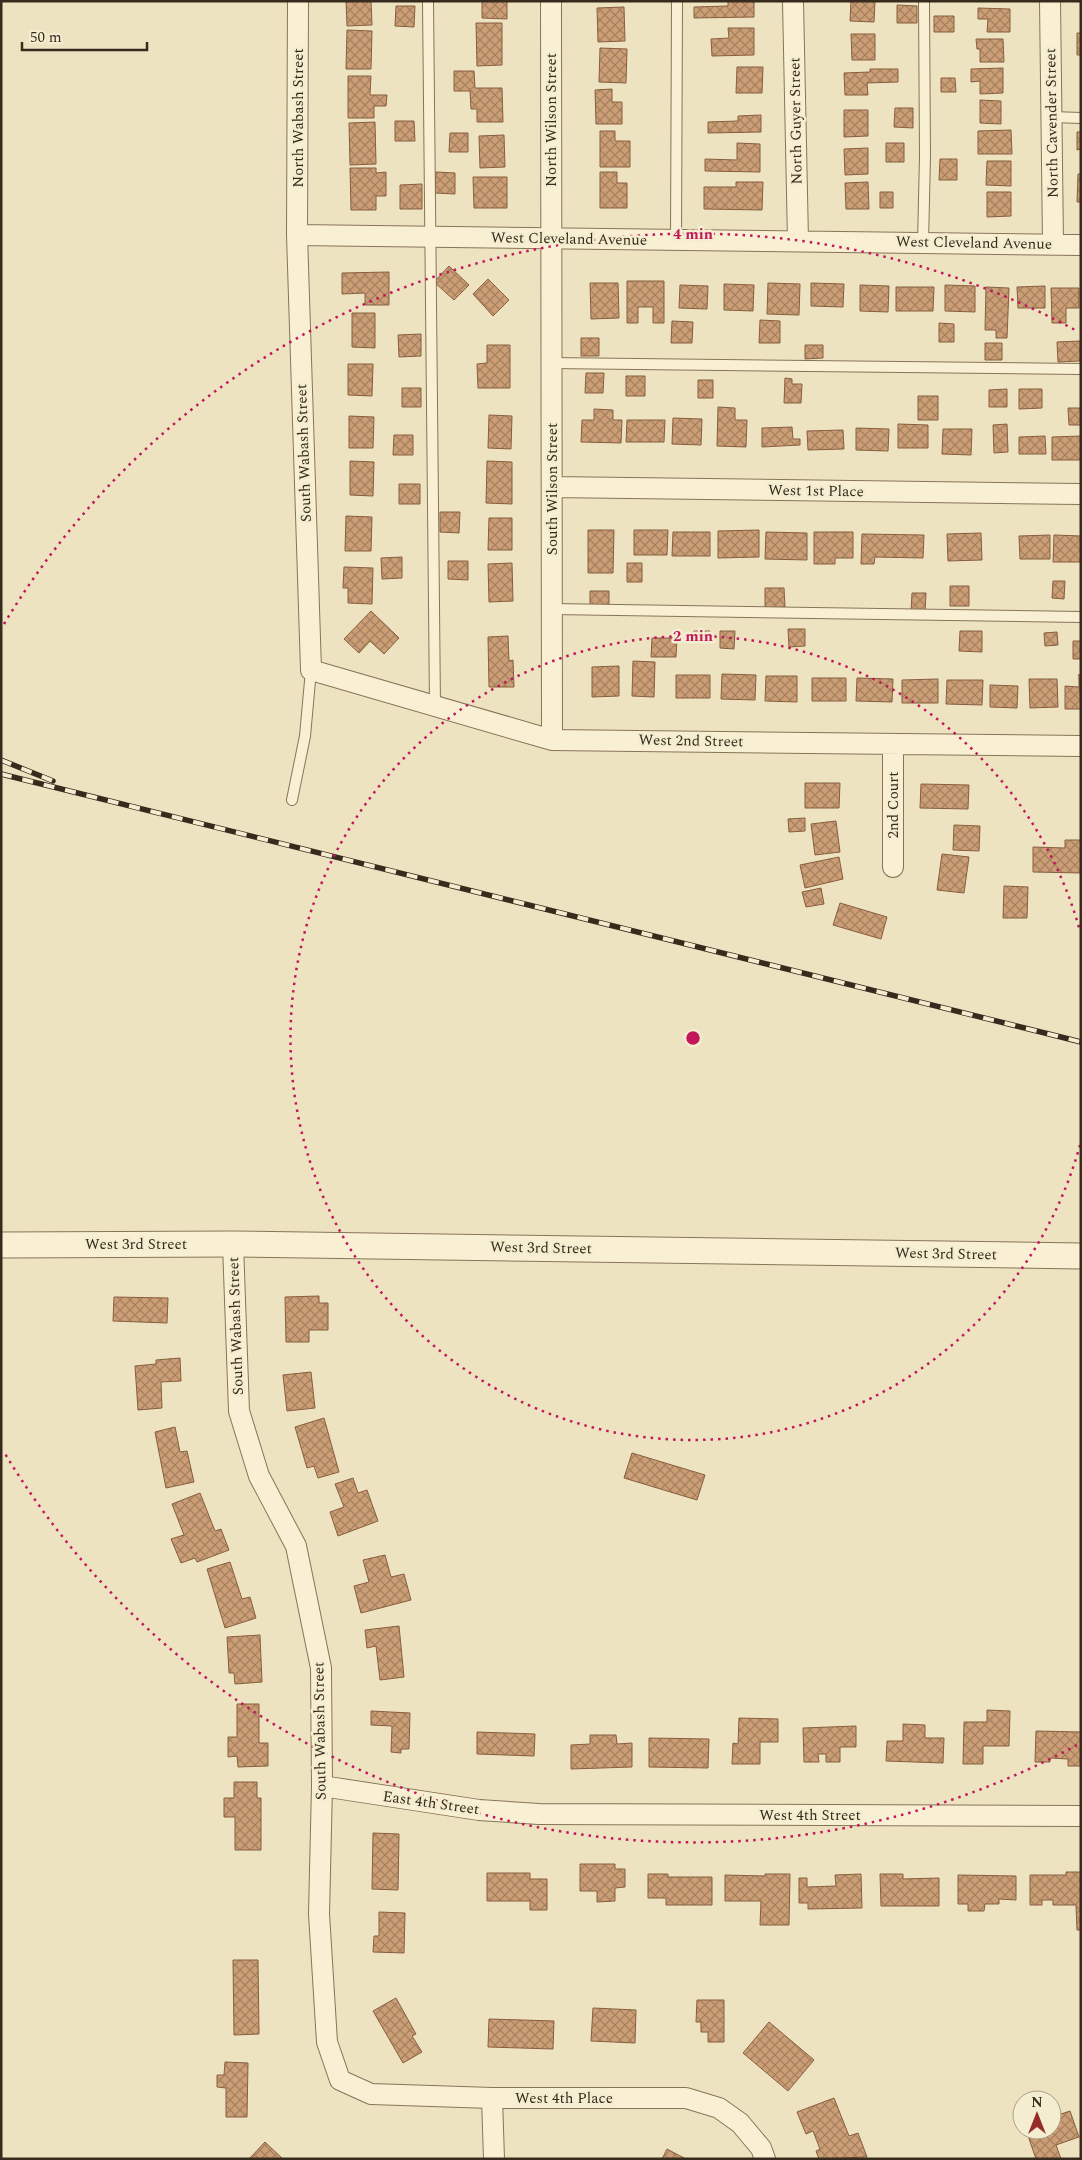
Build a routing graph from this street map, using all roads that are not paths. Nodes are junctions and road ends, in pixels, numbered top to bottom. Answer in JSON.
{"nodes":[{"id":1,"x":298,"y":1,"type":"edge"},
{"id":2,"x":428,"y":1,"type":"edge"},
{"id":3,"x":551,"y":1,"type":"edge"},
{"id":4,"x":677,"y":1,"type":"edge"},
{"id":5,"x":794,"y":1,"type":"edge"},
{"id":6,"x":924,"y":1,"type":"edge"},
{"id":7,"x":1050,"y":1,"type":"edge"},
{"id":8,"x":1052,"y":118,"type":"junction"},
{"id":9,"x":1081,"y":118,"type":"edge"},
{"id":10,"x":297,"y":235,"type":"junction"},
{"id":11,"x":431,"y":237,"type":"junction"},
{"id":12,"x":551,"y":238,"type":"junction"},
{"id":13,"x":676,"y":240,"type":"junction"},
{"id":14,"x":798,"y":241,"type":"junction"},
{"id":15,"x":923,"y":243,"type":"junction"},
{"id":16,"x":1053,"y":244,"type":"junction"},
{"id":17,"x":1081,"y":244,"type":"edge"},
{"id":18,"x":551,"y":363,"type":"junction"},
{"id":19,"x":1081,"y":369,"type":"edge"},
{"id":20,"x":552,"y":487,"type":"junction"},
{"id":21,"x":1081,"y":494,"type":"edge"},
{"id":22,"x":552,"y":609,"type":"junction"},
{"id":23,"x":1081,"y":617,"type":"edge"},
{"id":24,"x":310,"y":670,"type":"junction"},
{"id":25,"x":435,"y":706,"type":"junction"},
{"id":26,"x":552,"y":740,"type":"junction"},
{"id":27,"x":893,"y":744,"type":"junction"},
{"id":28,"x":1081,"y":746,"type":"edge"},
{"id":29,"x":292,"y":800,"type":"dead end"},
{"id":30,"x":893,"y":867,"type":"dead end"},
{"id":31,"x":233,"y":1244,"type":"junction"},
{"id":32,"x":1,"y":1245,"type":"edge"},
{"id":33,"x":1081,"y":1256,"type":"edge"},
{"id":34,"x":322,"y":1786,"type":"junction"},
{"id":35,"x":540,"y":1814,"type":"joint"},
{"id":36,"x":1081,"y":1816,"type":"edge"},
{"id":37,"x":340,"y":2080,"type":"joint"},
{"id":38,"x":492,"y":2098,"type":"junction"},
{"id":39,"x":494,"y":2159,"type":"edge"},
{"id":40,"x":765,"y":2159,"type":"edge"}],
"edges":[{"from":1,"to":10,"type":"street","name":"North Wabash Street"},
{"from":2,"to":11,"type":"lane"},
{"from":3,"to":12,"type":"street","name":"North Wilson Street"},
{"from":4,"to":13,"type":"lane"},
{"from":5,"to":14,"type":"street","name":"North Guyer Street"},
{"from":6,"to":15,"type":"lane"},
{"from":7,"to":8,"type":"street","name":"North Cavender Street"},
{"from":8,"to":9,"type":"lane"},
{"from":8,"to":16,"type":"street","name":"North Cavender Street"},
{"from":10,"to":11,"type":"street","name":"West Cleveland Avenue"},
{"from":10,"to":24,"type":"street","name":"South Wabash Street"},
{"from":11,"to":12,"type":"street","name":"West Cleveland Avenue"},
{"from":11,"to":25,"type":"lane"},
{"from":12,"to":13,"type":"street","name":"West Cleveland Avenue"},
{"from":12,"to":18,"type":"street","name":"South Wilson Street"},
{"from":13,"to":14,"type":"street","name":"West Cleveland Avenue"},
{"from":14,"to":15,"type":"street","name":"West Cleveland Avenue"},
{"from":15,"to":16,"type":"street","name":"West Cleveland Avenue"},
{"from":16,"to":17,"type":"street","name":"West Cleveland Avenue"},
{"from":18,"to":19,"type":"lane"},
{"from":18,"to":20,"type":"street","name":"South Wilson Street"},
{"from":20,"to":21,"type":"street","name":"West 1st Place"},
{"from":20,"to":22,"type":"street","name":"South Wilson Street"},
{"from":22,"to":23,"type":"lane"},
{"from":22,"to":26,"type":"street","name":"South Wilson Street"},
{"from":24,"to":25,"type":"street","name":"West 2nd Street"},
{"from":24,"to":29,"type":"lane"},
{"from":25,"to":26,"type":"street","name":"West 2nd Street"},
{"from":26,"to":27,"type":"street","name":"West 2nd Street"},
{"from":27,"to":28,"type":"street","name":"West 2nd Street"},
{"from":27,"to":30,"type":"street","name":"2nd Court"},
{"from":31,"to":32,"type":"street","name":"West 3rd Street"},
{"from":31,"to":33,"type":"street","name":"West 3rd Street"},
{"from":31,"to":34,"type":"street","name":"South Wabash Street"},
{"from":34,"to":35,"type":"street","name":"East 4th Street"},
{"from":34,"to":37,"type":"street","name":"South Wabash Street"},
{"from":35,"to":36,"type":"street","name":"West 4th Street"},
{"from":37,"to":38,"type":"street","name":"West 4th Place"},
{"from":38,"to":39,"type":"street"},
{"from":38,"to":40,"type":"street","name":"West 4th Place"}]}
